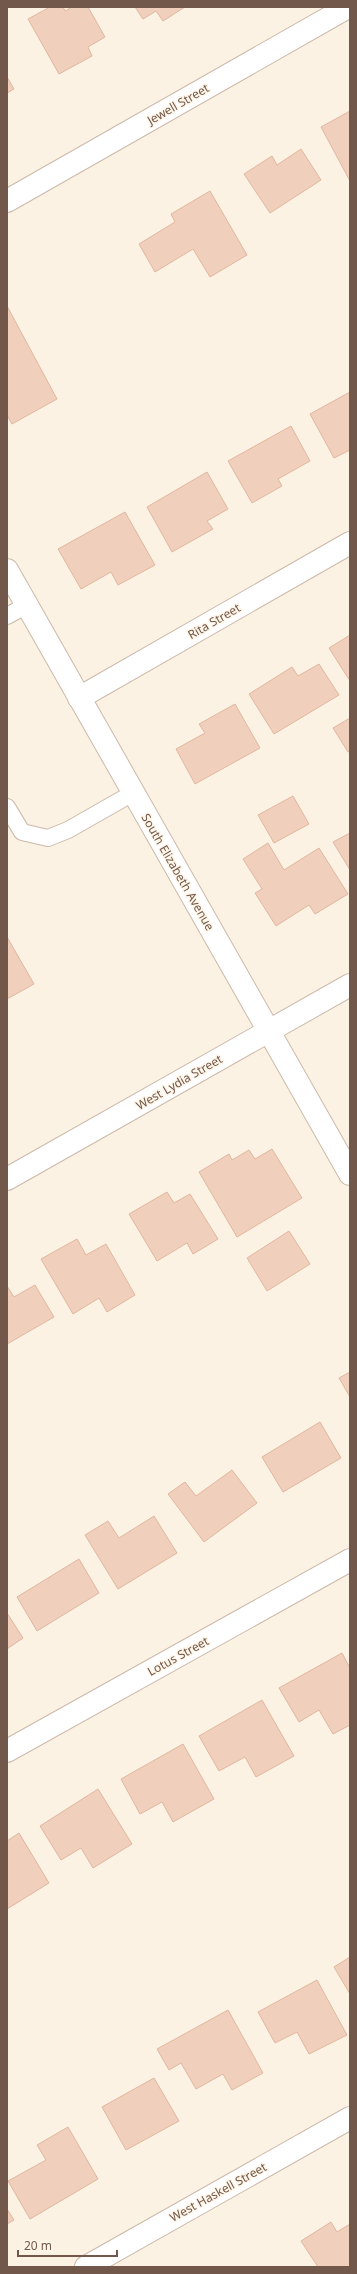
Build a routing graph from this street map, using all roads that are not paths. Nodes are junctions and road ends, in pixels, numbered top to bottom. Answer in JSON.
{"nodes":[{"id":1,"x":348,"y":7,"type":"edge"},
{"id":2,"x":7,"y":201,"type":"edge"},
{"id":3,"x":350,"y":543,"type":"edge"},
{"id":4,"x":7,"y":570,"type":"edge"},
{"id":5,"x":26,"y":605,"type":"junction"},
{"id":6,"x":7,"y":616,"type":"edge"},
{"id":7,"x":79,"y":698,"type":"junction"},
{"id":8,"x":132,"y":793,"type":"junction"},
{"id":9,"x":7,"y":807,"type":"edge"},
{"id":10,"x":350,"y":984,"type":"edge"},
{"id":11,"x":268,"y":1031,"type":"junction"},
{"id":12,"x":350,"y":1174,"type":"edge"},
{"id":13,"x":7,"y":1179,"type":"edge"},
{"id":14,"x":350,"y":1560,"type":"edge"},
{"id":15,"x":7,"y":1752,"type":"edge"},
{"id":16,"x":350,"y":2118,"type":"edge"},
{"id":17,"x":86,"y":2267,"type":"edge"}],
"edges":[{"from":1,"to":2,"type":"street","name":"Jewell Street"},
{"from":3,"to":7,"type":"street","name":"Rita Street"},
{"from":4,"to":5,"type":"street","name":"South Elizabeth Avenue"},
{"from":5,"to":6,"type":"lane"},
{"from":5,"to":7,"type":"street","name":"South Elizabeth Avenue"},
{"from":7,"to":8,"type":"street","name":"South Elizabeth Avenue"},
{"from":8,"to":9,"type":"lane"},
{"from":8,"to":11,"type":"street","name":"South Elizabeth Avenue"},
{"from":10,"to":11,"type":"street","name":"West Lydia Street"},
{"from":11,"to":12,"type":"street","name":"South Elizabeth Avenue"},
{"from":11,"to":13,"type":"street","name":"West Lydia Street"},
{"from":14,"to":15,"type":"street","name":"Lotus Street"},
{"from":16,"to":17,"type":"street","name":"West Haskell Street"}]}
